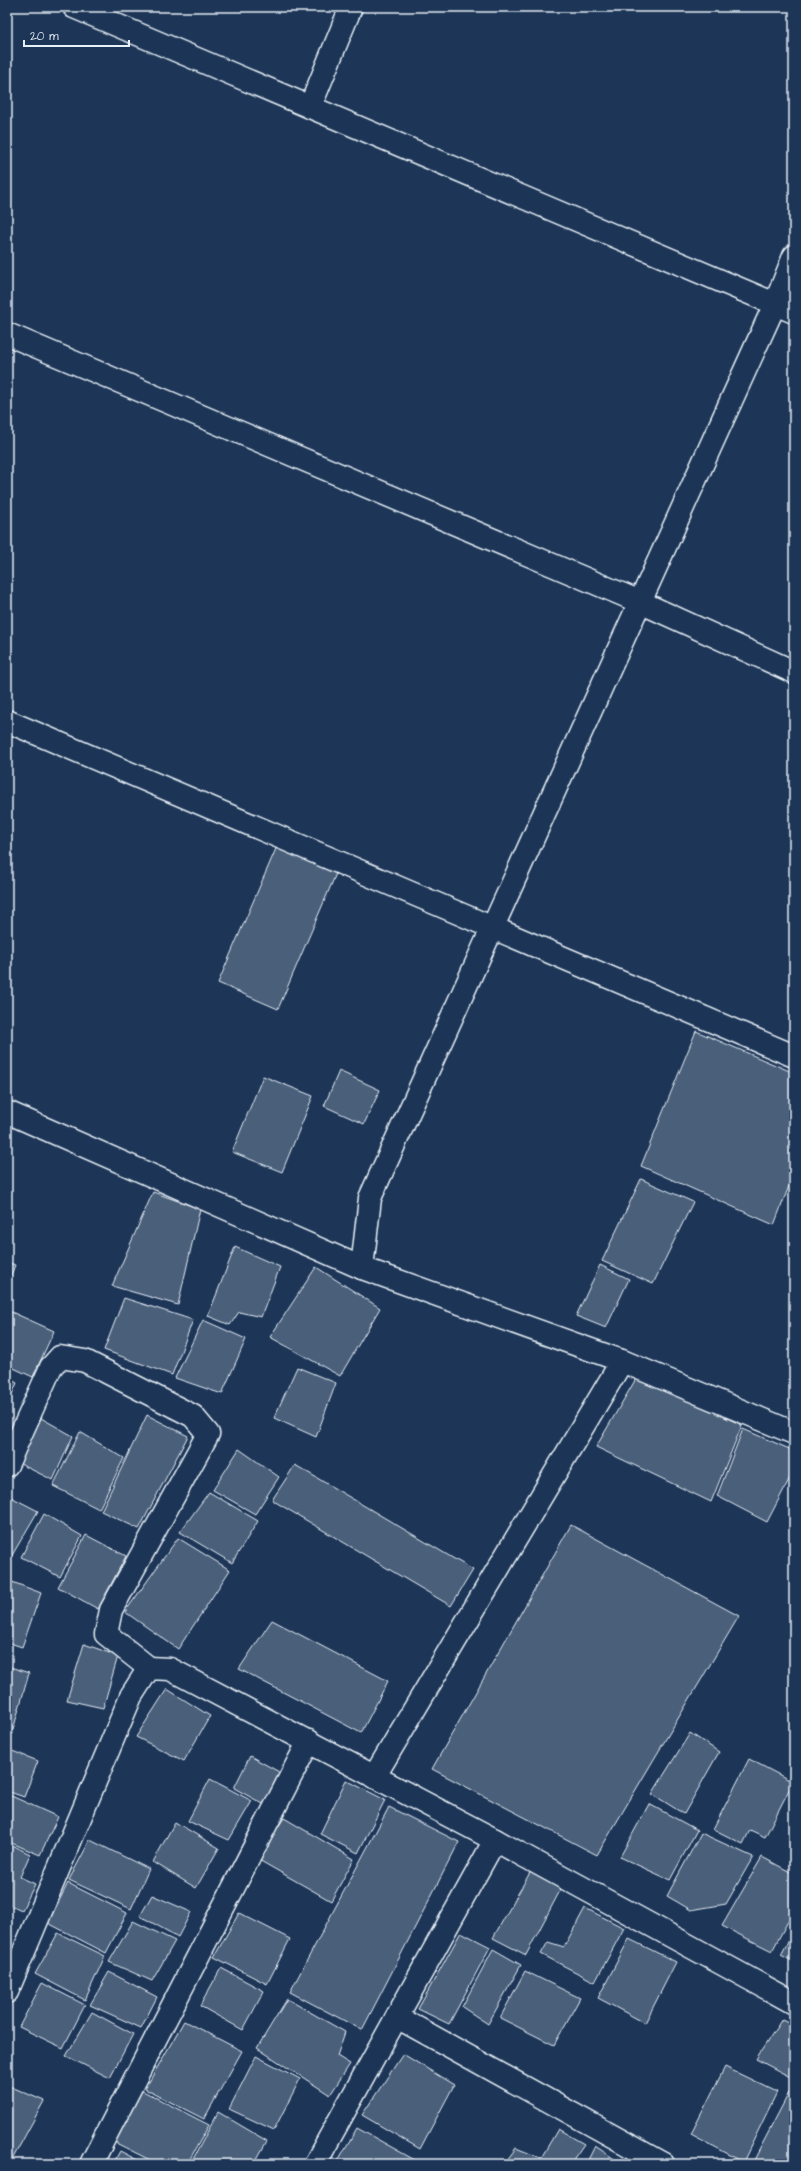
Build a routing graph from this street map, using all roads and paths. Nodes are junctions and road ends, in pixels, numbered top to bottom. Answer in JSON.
{"nodes":[{"id":1,"x":74,"y":7,"type":"edge"},
{"id":2,"x":351,"y":7,"type":"edge"},
{"id":3,"x":310,"y":107,"type":"junction"},
{"id":4,"x":794,"y":256,"type":"edge"},
{"id":5,"x":784,"y":308,"type":"edge"},
{"id":6,"x":7,"y":334,"type":"edge"},
{"id":7,"x":640,"y":602,"type":"junction"},
{"id":8,"x":794,"y":672,"type":"edge"},
{"id":9,"x":7,"y":721,"type":"edge"},
{"id":10,"x":492,"y":928,"type":"junction"},
{"id":11,"x":794,"y":1056,"type":"edge"},
{"id":12,"x":7,"y":1112,"type":"edge"},
{"id":13,"x":362,"y":1268,"type":"junction"},
{"id":14,"x":622,"y":1361,"type":"junction"},
{"id":15,"x":794,"y":1433,"type":"edge"},
{"id":16,"x":7,"y":1465,"type":"edge"},
{"id":17,"x":149,"y":1668,"type":"junction"},
{"id":18,"x":309,"y":1741,"type":"junction"},
{"id":19,"x":374,"y":1777,"type":"junction"},
{"id":20,"x":495,"y":1840,"type":"junction"},
{"id":21,"x":7,"y":1992,"type":"edge"},
{"id":22,"x":794,"y":2003,"type":"edge"},
{"id":23,"x":397,"y":2017,"type":"junction"},
{"id":24,"x":91,"y":2164,"type":"edge"},
{"id":25,"x":315,"y":2164,"type":"edge"},
{"id":26,"x":663,"y":2164,"type":"edge"}],
"edges":[{"from":1,"to":3,"type":"street"},
{"from":2,"to":3,"type":"street"},
{"from":3,"to":5,"type":"street"},
{"from":4,"to":5,"type":"street"},
{"from":5,"to":7,"type":"street"},
{"from":6,"to":7,"type":"street"},
{"from":7,"to":8,"type":"street"},
{"from":7,"to":10,"type":"street"},
{"from":9,"to":10,"type":"street"},
{"from":10,"to":11,"type":"street"},
{"from":10,"to":13,"type":"street"},
{"from":12,"to":13,"type":"street"},
{"from":13,"to":14,"type":"street"},
{"from":14,"to":15,"type":"street"},
{"from":14,"to":19,"type":"street"},
{"from":16,"to":17,"type":"street"},
{"from":17,"to":18,"type":"street"},
{"from":17,"to":21,"type":"street"},
{"from":18,"to":19,"type":"street"},
{"from":18,"to":24,"type":"street"},
{"from":19,"to":20,"type":"street"},
{"from":20,"to":22,"type":"street"},
{"from":20,"to":23,"type":"street"},
{"from":23,"to":25,"type":"street"},
{"from":23,"to":26,"type":"street"}]}
